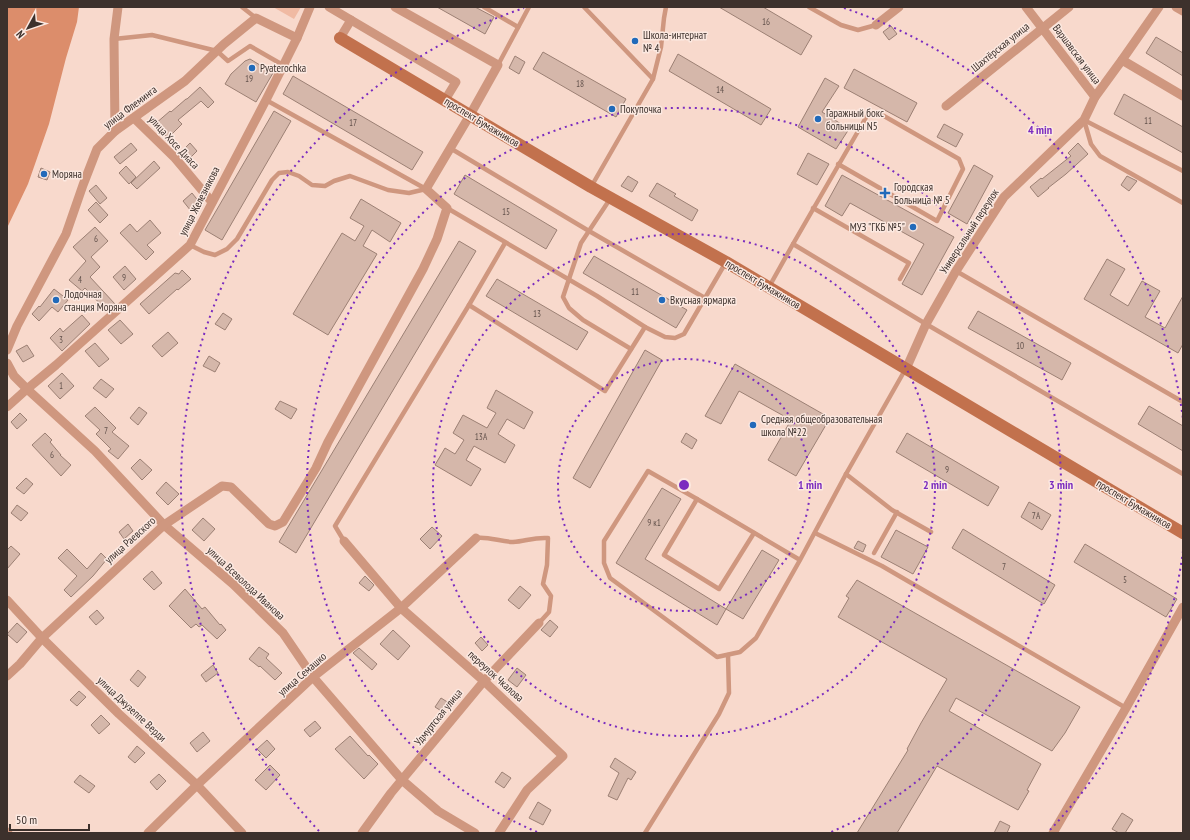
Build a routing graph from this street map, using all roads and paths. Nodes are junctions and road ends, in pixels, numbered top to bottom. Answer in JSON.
{"nodes":[{"id":1,"x":118,"y":7,"type":"edge"},
{"id":2,"x":242,"y":7,"type":"edge"},
{"id":3,"x":310,"y":7,"type":"edge"},
{"id":4,"x":329,"y":7,"type":"edge"},
{"id":5,"x":395,"y":7,"type":"edge"},
{"id":6,"x":484,"y":7,"type":"edge"},
{"id":7,"x":529,"y":7,"type":"edge"},
{"id":8,"x":584,"y":7,"type":"edge"},
{"id":9,"x":666,"y":7,"type":"edge"},
{"id":10,"x":809,"y":7,"type":"edge"},
{"id":11,"x":899,"y":7,"type":"edge"},
{"id":12,"x":1026,"y":7,"type":"edge"},
{"id":13,"x":1069,"y":7,"type":"edge"},
{"id":14,"x":1158,"y":7,"type":"edge"},
{"id":15,"x":1176,"y":7,"type":"edge"},
{"id":16,"x":1183,"y":11,"type":"edge"},
{"id":17,"x":256,"y":18,"type":"junction"},
{"id":18,"x":351,"y":20,"type":"junction"},
{"id":19,"x":876,"y":26,"type":"joint"},
{"id":20,"x":518,"y":27,"type":"junction"},
{"id":21,"x":1043,"y":28,"type":"junction"},
{"id":22,"x":297,"y":38,"type":"junction"},
{"id":23,"x":340,"y":38,"type":"joint"},
{"id":24,"x":114,"y":39,"type":"junction"},
{"id":25,"x":217,"y":51,"type":"junction"},
{"id":26,"x":1122,"y":60,"type":"junction"},
{"id":27,"x":284,"y":65,"type":"junction"},
{"id":28,"x":498,"y":65,"type":"junction"},
{"id":29,"x":653,"y":79,"type":"junction"},
{"id":30,"x":1183,"y":96,"type":"edge"},
{"id":31,"x":1095,"y":97,"type":"junction"},
{"id":32,"x":266,"y":100,"type":"junction"},
{"id":33,"x":445,"y":100,"type":"junction"},
{"id":34,"x":946,"y":106,"type":"dead end"},
{"id":35,"x":470,"y":115,"type":"junction"},
{"id":36,"x":134,"y":118,"type":"junction"},
{"id":37,"x":1084,"y":120,"type":"junction"},
{"id":38,"x":115,"y":131,"type":"junction"},
{"id":39,"x":450,"y":148,"type":"junction"},
{"id":40,"x":838,"y":164,"type":"junction"},
{"id":41,"x":1183,"y":171,"type":"edge"},
{"id":42,"x":591,"y":187,"type":"junction"},
{"id":43,"x":426,"y":190,"type":"junction"},
{"id":44,"x":611,"y":197,"type":"junction"},
{"id":45,"x":212,"y":202,"type":"junction"},
{"id":46,"x":1183,"y":203,"type":"edge"},
{"id":47,"x":447,"y":208,"type":"junction"},
{"id":48,"x":813,"y":208,"type":"junction"},
{"id":49,"x":589,"y":231,"type":"junction"},
{"id":50,"x":505,"y":243,"type":"junction"},
{"id":51,"x":793,"y":244,"type":"junction"},
{"id":52,"x":190,"y":245,"type":"junction"},
{"id":53,"x":726,"y":262,"type":"junction"},
{"id":54,"x":956,"y":272,"type":"junction"},
{"id":55,"x":568,"y":279,"type":"junction"},
{"id":56,"x":900,"y":279,"type":"dead end"},
{"id":57,"x":769,"y":287,"type":"junction"},
{"id":58,"x":705,"y":298,"type":"junction"},
{"id":59,"x":470,"y":304,"type":"junction"},
{"id":60,"x":926,"y":324,"type":"junction"},
{"id":61,"x":645,"y":327,"type":"junction"},
{"id":62,"x":631,"y":348,"type":"junction"},
{"id":63,"x":7,"y":350,"type":"edge"},
{"id":64,"x":7,"y":363,"type":"edge"},
{"id":65,"x":906,"y":369,"type":"junction"},
{"id":66,"x":27,"y":389,"type":"junction"},
{"id":67,"x":1183,"y":402,"type":"edge"},
{"id":68,"x":7,"y":407,"type":"edge"},
{"id":69,"x":846,"y":474,"type":"junction"},
{"id":70,"x":1183,"y":474,"type":"edge"},
{"id":71,"x":697,"y":499,"type":"junction"},
{"id":72,"x":897,"y":512,"type":"junction"},
{"id":73,"x":164,"y":525,"type":"junction"},
{"id":74,"x":931,"y":532,"type":"dead end"},
{"id":75,"x":754,"y":533,"type":"junction"},
{"id":76,"x":815,"y":533,"type":"junction"},
{"id":77,"x":1183,"y":533,"type":"edge"},
{"id":78,"x":476,"y":538,"type":"joint"},
{"id":79,"x":344,"y":541,"type":"joint"},
{"id":80,"x":874,"y":553,"type":"dead end"},
{"id":81,"x":800,"y":560,"type":"junction"},
{"id":82,"x":7,"y":600,"type":"edge"},
{"id":83,"x":1183,"y":607,"type":"edge"},
{"id":84,"x":401,"y":608,"type":"junction"},
{"id":85,"x":539,"y":623,"type":"joint"},
{"id":86,"x":42,"y":638,"type":"junction"},
{"id":87,"x":728,"y":655,"type":"junction"},
{"id":88,"x":7,"y":676,"type":"edge"},
{"id":89,"x":313,"y":678,"type":"junction"},
{"id":90,"x":484,"y":680,"type":"junction"},
{"id":91,"x":1126,"y":708,"type":"junction"},
{"id":92,"x":402,"y":780,"type":"junction"},
{"id":93,"x":197,"y":785,"type":"junction"},
{"id":94,"x":148,"y":833,"type":"edge"},
{"id":95,"x":242,"y":833,"type":"edge"},
{"id":96,"x":362,"y":833,"type":"edge"},
{"id":97,"x":474,"y":833,"type":"edge"},
{"id":98,"x":499,"y":833,"type":"edge"},
{"id":99,"x":645,"y":833,"type":"edge"},
{"id":100,"x":1053,"y":833,"type":"edge"}],
"edges":[{"from":1,"to":24,"type":"street"},
{"from":2,"to":17,"type":"lane"},
{"from":3,"to":22,"type":"street","name":"улица Железнякова"},
{"from":4,"to":18,"type":"street"},
{"from":5,"to":28,"type":"street"},
{"from":6,"to":20,"type":"lane"},
{"from":7,"to":20,"type":"lane"},
{"from":8,"to":29,"type":"lane"},
{"from":9,"to":29,"type":"lane"},
{"from":10,"to":19,"type":"lane"},
{"from":11,"to":19,"type":"street"},
{"from":12,"to":21,"type":"street","name":"Варшавская улица"},
{"from":13,"to":21,"type":"street","name":"Шахтёрская улица"},
{"from":14,"to":26,"type":"street","name":"Универсальный переулок"},
{"from":15,"to":16,"type":"street"},
{"from":17,"to":22,"type":"street"},
{"from":17,"to":25,"type":"street","name":"улица Флеминга"},
{"from":18,"to":23,"type":"street"},
{"from":18,"to":33,"type":"street"},
{"from":20,"to":28,"type":"lane"},
{"from":21,"to":31,"type":"street","name":"Варшавская улица"},
{"from":21,"to":34,"type":"street","name":"Шахтёрская улица"},
{"from":22,"to":27,"type":"street","name":"улица Железнякова"},
{"from":23,"to":33,"type":"street","name":"проспект Бумажников"},
{"from":24,"to":25,"type":"lane"},
{"from":24,"to":38,"type":"street"},
{"from":25,"to":27,"type":"lane"},
{"from":25,"to":36,"type":"street","name":"улица Флеминга"},
{"from":26,"to":30,"type":"street"},
{"from":26,"to":31,"type":"street","name":"Универсальный переулок"},
{"from":27,"to":32,"type":"street","name":"улица Железнякова"},
{"from":28,"to":35,"type":"street"},
{"from":29,"to":42,"type":"lane"},
{"from":31,"to":37,"type":"street","name":"Универсальный переулок"},
{"from":32,"to":43,"type":"lane"},
{"from":32,"to":45,"type":"street","name":"улица Железнякова"},
{"from":33,"to":35,"type":"street","name":"проспект Бумажников"},
{"from":35,"to":39,"type":"street"},
{"from":35,"to":42,"type":"street","name":"проспект Бумажников"},
{"from":36,"to":38,"type":"street","name":"улица Флеминга"},
{"from":36,"to":45,"type":"street","name":"улица Хосе Диаса"},
{"from":37,"to":41,"type":"lane"},
{"from":37,"to":46,"type":"lane"},
{"from":37,"to":54,"type":"street","name":"Универсальный переулок"},
{"from":38,"to":63,"type":"street","name":"улица Флеминга"},
{"from":39,"to":43,"type":"street"},
{"from":39,"to":49,"type":"lane"},
{"from":40,"to":40,"type":"lane"},
{"from":40,"to":48,"type":"lane"},
{"from":42,"to":44,"type":"street","name":"проспект Бумажников"},
{"from":43,"to":47,"type":"street"},
{"from":43,"to":52,"type":"lane"},
{"from":44,"to":49,"type":"lane"},
{"from":44,"to":53,"type":"street","name":"проспект Бумажников"},
{"from":45,"to":52,"type":"street","name":"улица Железнякова"},
{"from":47,"to":50,"type":"lane"},
{"from":47,"to":73,"type":"street","name":"улица Раевского"},
{"from":48,"to":51,"type":"lane"},
{"from":48,"to":56,"type":"lane"},
{"from":49,"to":55,"type":"lane"},
{"from":49,"to":58,"type":"lane"},
{"from":50,"to":55,"type":"lane"},
{"from":50,"to":59,"type":"lane"},
{"from":51,"to":57,"type":"lane"},
{"from":51,"to":60,"type":"lane"},
{"from":52,"to":66,"type":"street","name":"улица Железнякова"},
{"from":53,"to":57,"type":"street","name":"проспект Бумажников"},
{"from":53,"to":58,"type":"lane"},
{"from":54,"to":60,"type":"street","name":"Универсальный переулок"},
{"from":54,"to":67,"type":"lane"},
{"from":55,"to":61,"type":"lane"},
{"from":55,"to":62,"type":"lane"},
{"from":57,"to":65,"type":"street","name":"проспект Бумажников"},
{"from":58,"to":61,"type":"lane"},
{"from":59,"to":62,"type":"lane"},
{"from":59,"to":79,"type":"lane"},
{"from":60,"to":65,"type":"street","name":"Универсальный переулок"},
{"from":60,"to":70,"type":"lane"},
{"from":61,"to":62,"type":"lane"},
{"from":64,"to":66,"type":"street"},
{"from":65,"to":69,"type":"lane"},
{"from":65,"to":77,"type":"street","name":"проспект Бумажников"},
{"from":66,"to":68,"type":"street"},
{"from":66,"to":73,"type":"street","name":"улица Всеволода Иванова"},
{"from":69,"to":72,"type":"lane"},
{"from":69,"to":76,"type":"lane"},
{"from":71,"to":75,"type":"lane"},
{"from":71,"to":75,"type":"lane"},
{"from":71,"to":87,"type":"lane"},
{"from":72,"to":74,"type":"lane"},
{"from":72,"to":80,"type":"lane"},
{"from":73,"to":86,"type":"street","name":"улица Раевского"},
{"from":73,"to":89,"type":"street","name":"улица Всеволода Иванова"},
{"from":75,"to":81,"type":"lane"},
{"from":76,"to":81,"type":"lane"},
{"from":76,"to":91,"type":"lane"},
{"from":78,"to":84,"type":"street","name":"улица Семашко"},
{"from":78,"to":85,"type":"lane"},
{"from":79,"to":84,"type":"street","name":"переулок Чкалова"},
{"from":81,"to":87,"type":"lane"},
{"from":82,"to":86,"type":"street","name":"улица Джузеппе Верди"},
{"from":83,"to":91,"type":"street"},
{"from":84,"to":89,"type":"street","name":"улица Семашко"},
{"from":84,"to":90,"type":"street","name":"переулок Чкалова"},
{"from":85,"to":90,"type":"street","name":"Удмуртская улица"},
{"from":86,"to":88,"type":"street","name":"улица Раевского"},
{"from":86,"to":93,"type":"street","name":"улица Джузеппе Верди"},
{"from":87,"to":99,"type":"lane"},
{"from":89,"to":92,"type":"street","name":"улица Всеволода Иванова"},
{"from":89,"to":93,"type":"street","name":"улица Семашко"},
{"from":90,"to":92,"type":"street","name":"Удмуртская улица"},
{"from":90,"to":98,"type":"street","name":"переулок Чкалова"},
{"from":91,"to":100,"type":"street"},
{"from":92,"to":96,"type":"street","name":"Удмуртская улица"},
{"from":92,"to":97,"type":"street","name":"улица Всеволода Иванова"},
{"from":93,"to":94,"type":"street","name":"улица Семашко"},
{"from":93,"to":95,"type":"street","name":"улица Джузеппе Верди"}]}
